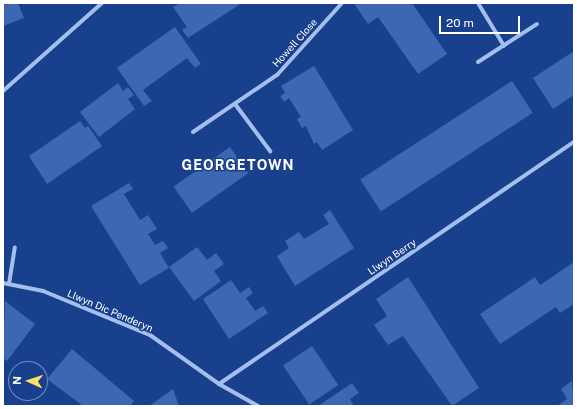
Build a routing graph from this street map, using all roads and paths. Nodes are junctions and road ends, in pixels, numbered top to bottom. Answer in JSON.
{"nodes":[{"id":1,"x":102,"y":3,"type":"edge"},
{"id":2,"x":342,"y":3,"type":"edge"},
{"id":3,"x":478,"y":3,"type":"edge"},
{"id":4,"x":537,"y":24,"type":"dead end"},
{"id":5,"x":504,"y":46,"type":"junction"},
{"id":6,"x":478,"y":62,"type":"dead end"},
{"id":7,"x":3,"y":91,"type":"edge"},
{"id":8,"x":236,"y":104,"type":"junction"},
{"id":9,"x":193,"y":132,"type":"dead end"},
{"id":10,"x":574,"y":142,"type":"edge"},
{"id":11,"x":270,"y":151,"type":"dead end"},
{"id":12,"x":15,"y":247,"type":"dead end"},
{"id":13,"x":3,"y":283,"type":"edge"},
{"id":14,"x":9,"y":284,"type":"junction"},
{"id":15,"x":219,"y":384,"type":"junction"},
{"id":16,"x":258,"y":406,"type":"edge"}],
"edges":[{"from":1,"to":7,"type":"street"},
{"from":2,"to":8,"type":"street","name":"Howell Close"},
{"from":3,"to":5,"type":"street"},
{"from":4,"to":5,"type":"street"},
{"from":5,"to":6,"type":"street"},
{"from":8,"to":9,"type":"street","name":"Howell Close"},
{"from":8,"to":11,"type":"street"},
{"from":10,"to":15,"type":"street","name":"Llwyn Berry"},
{"from":12,"to":14,"type":"street"},
{"from":13,"to":14,"type":"street","name":"Llwyn Dic Penderyn"},
{"from":14,"to":15,"type":"street","name":"Llwyn Dic Penderyn"},
{"from":15,"to":16,"type":"street","name":"Llwyn Dic Penderyn"}]}
